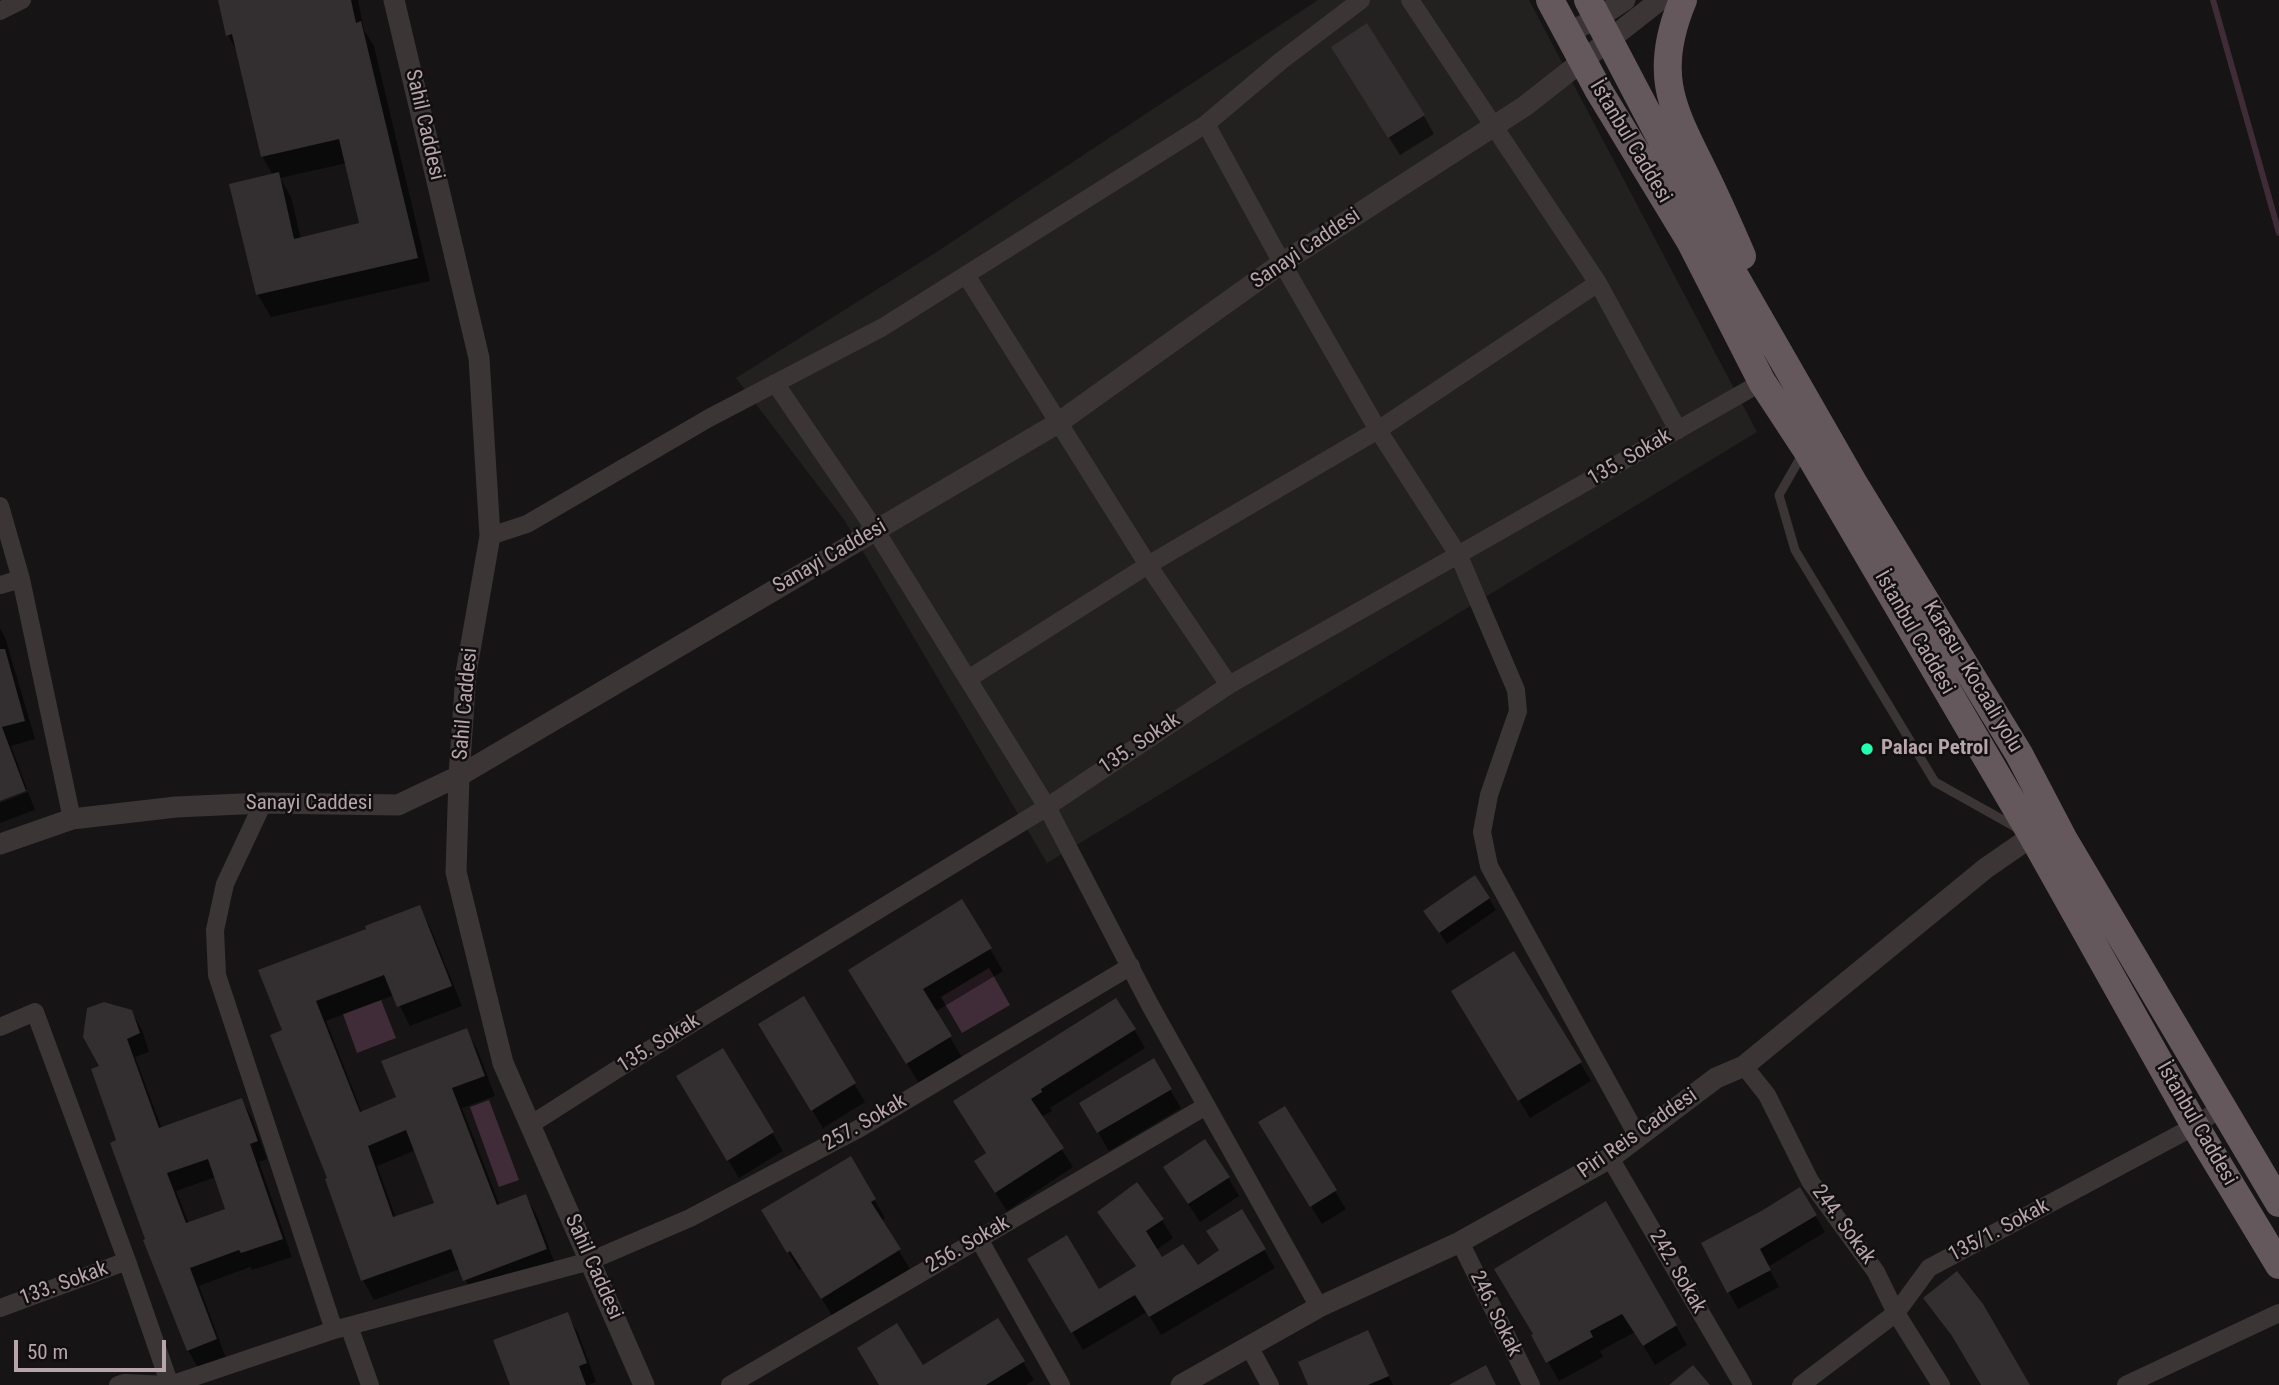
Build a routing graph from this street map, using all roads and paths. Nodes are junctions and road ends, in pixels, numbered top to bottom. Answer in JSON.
{"nodes":[{"id":1,"x":22,"y":0,"type":"edge"},
{"id":2,"x":394,"y":0,"type":"edge"},
{"id":3,"x":1361,"y":0,"type":"edge"},
{"id":4,"x":1410,"y":0,"type":"edge"},
{"id":5,"x":1550,"y":0,"type":"edge"},
{"id":6,"x":1625,"y":0,"type":"edge"},
{"id":7,"x":1660,"y":0,"type":"edge"},
{"id":8,"x":1683,"y":0,"type":"edge"},
{"id":9,"x":0,"y":11,"type":"edge"},
{"id":10,"x":1598,"y":20,"type":"edge"},
{"id":11,"x":1567,"y":33,"type":"junction"},
{"id":12,"x":1583,"y":61,"type":"junction"},
{"id":13,"x":1206,"y":124,"type":"junction"},
{"id":14,"x":1495,"y":126,"type":"junction"},
{"id":15,"x":1282,"y":263,"type":"junction"},
{"id":16,"x":966,"y":275,"type":"junction"},
{"id":17,"x":1598,"y":283,"type":"junction"},
{"id":18,"x":1762,"y":382,"type":"junction"},
{"id":19,"x":775,"y":383,"type":"junction"},
{"id":20,"x":1798,"y":387,"type":"junction"},
{"id":21,"x":1058,"y":423,"type":"junction"},
{"id":22,"x":1378,"y":430,"type":"junction"},
{"id":23,"x":1678,"y":430,"type":"junction"},
{"id":24,"x":1806,"y":449,"type":"junction"},
{"id":25,"x":0,"y":506,"type":"edge"},
{"id":26,"x":876,"y":531,"type":"junction"},
{"id":27,"x":490,"y":536,"type":"junction"},
{"id":28,"x":1459,"y":556,"type":"junction"},
{"id":29,"x":1148,"y":565,"type":"junction"},
{"id":30,"x":22,"y":579,"type":"junction"},
{"id":31,"x":0,"y":584,"type":"edge"},
{"id":32,"x":968,"y":679,"type":"junction"},
{"id":33,"x":1229,"y":685,"type":"junction"},
{"id":34,"x":459,"y":776,"type":"junction"},
{"id":35,"x":263,"y":803,"type":"junction"},
{"id":36,"x":1047,"y":807,"type":"junction"},
{"id":37,"x":72,"y":820,"type":"junction"},
{"id":38,"x":2043,"y":828,"type":"junction"},
{"id":39,"x":0,"y":844,"type":"edge"},
{"id":40,"x":1131,"y":966,"type":"junction"},
{"id":41,"x":0,"y":1027,"type":"edge"},
{"id":42,"x":1744,"y":1066,"type":"junction"},
{"id":43,"x":1206,"y":1105,"type":"junction"},
{"id":44,"x":2222,"y":1107,"type":"junction"},
{"id":45,"x":530,"y":1125,"type":"junction"},
{"id":46,"x":2195,"y":1126,"type":"junction"},
{"id":47,"x":1638,"y":1138,"type":"junction"},
{"id":48,"x":1610,"y":1158,"type":"junction"},
{"id":49,"x":2279,"y":1203,"type":"edge"},
{"id":50,"x":979,"y":1239,"type":"junction"},
{"id":51,"x":1460,"y":1242,"type":"junction"},
{"id":52,"x":127,"y":1261,"type":"junction"},
{"id":53,"x":590,"y":1261,"type":"junction"},
{"id":54,"x":2279,"y":1265,"type":"edge"},
{"id":55,"x":1319,"y":1307,"type":"junction"},
{"id":56,"x":0,"y":1308,"type":"edge"},
{"id":57,"x":1896,"y":1312,"type":"junction"},
{"id":58,"x":2279,"y":1313,"type":"edge"},
{"id":59,"x":342,"y":1328,"type":"junction"},
{"id":60,"x":1250,"y":1348,"type":"junction"},
{"id":61,"x":118,"y":1385,"type":"edge"},
{"id":62,"x":170,"y":1385,"type":"edge"},
{"id":63,"x":370,"y":1385,"type":"edge"},
{"id":64,"x":644,"y":1385,"type":"edge"},
{"id":65,"x":730,"y":1385,"type":"edge"},
{"id":66,"x":1061,"y":1385,"type":"edge"},
{"id":67,"x":1181,"y":1385,"type":"edge"},
{"id":68,"x":1270,"y":1385,"type":"edge"},
{"id":69,"x":1531,"y":1385,"type":"edge"},
{"id":70,"x":1743,"y":1385,"type":"edge"},
{"id":71,"x":1801,"y":1385,"type":"edge"},
{"id":72,"x":1941,"y":1385,"type":"edge"},
{"id":73,"x":2126,"y":1385,"type":"edge"}],
"edges":[{"from":1,"to":9,"type":"street"},
{"from":2,"to":27,"type":"street","name":"Sahil Caddesi"},
{"from":3,"to":13,"type":"street"},
{"from":4,"to":14,"type":"street"},
{"from":5,"to":11,"type":"highway","name":"İstanbul Caddesi"},
{"from":6,"to":10,"type":"street"},
{"from":7,"to":10,"type":"street"},
{"from":8,"to":20,"type":"highway"},
{"from":10,"to":11,"type":"street"},
{"from":10,"to":12,"type":"street","name":"Sanayi Caddesi"},
{"from":10,"to":20,"type":"highway","name":"Karasu - Kocaali yolu"},
{"from":11,"to":12,"type":"highway","name":"İstanbul Caddesi"},
{"from":12,"to":14,"type":"street","name":"Sanayi Caddesi"},
{"from":12,"to":18,"type":"highway","name":"İstanbul Caddesi"},
{"from":13,"to":15,"type":"street"},
{"from":13,"to":16,"type":"street"},
{"from":14,"to":15,"type":"street","name":"Sanayi Caddesi"},
{"from":14,"to":17,"type":"street"},
{"from":15,"to":21,"type":"street","name":"Sanayi Caddesi"},
{"from":15,"to":22,"type":"street"},
{"from":16,"to":19,"type":"street"},
{"from":16,"to":21,"type":"street"},
{"from":17,"to":22,"type":"street"},
{"from":17,"to":23,"type":"street"},
{"from":18,"to":23,"type":"street","name":"135. Sokak"},
{"from":18,"to":24,"type":"highway","name":"İstanbul Caddesi"},
{"from":19,"to":26,"type":"street"},
{"from":19,"to":27,"type":"street"},
{"from":20,"to":38,"type":"highway","name":"Karasu - Kocaali yolu"},
{"from":21,"to":26,"type":"street","name":"Sanayi Caddesi"},
{"from":21,"to":29,"type":"street"},
{"from":22,"to":28,"type":"street"},
{"from":22,"to":29,"type":"street"},
{"from":23,"to":28,"type":"street","name":"135. Sokak"},
{"from":24,"to":38,"type":"highway","name":"İstanbul Caddesi"},
{"from":24,"to":38,"type":"lane"},
{"from":25,"to":30,"type":"street"},
{"from":26,"to":32,"type":"street"},
{"from":26,"to":34,"type":"street","name":"Sanayi Caddesi"},
{"from":27,"to":34,"type":"street","name":"Sahil Caddesi"},
{"from":28,"to":33,"type":"street","name":"135. Sokak"},
{"from":28,"to":47,"type":"street"},
{"from":29,"to":32,"type":"street"},
{"from":29,"to":33,"type":"street"},
{"from":30,"to":31,"type":"street"},
{"from":30,"to":37,"type":"street"},
{"from":32,"to":36,"type":"street"},
{"from":33,"to":36,"type":"street","name":"135. Sokak"},
{"from":34,"to":35,"type":"street","name":"Sanayi Caddesi"},
{"from":34,"to":45,"type":"street","name":"Sahil Caddesi"},
{"from":35,"to":37,"type":"street","name":"Sanayi Caddesi"},
{"from":35,"to":59,"type":"street"},
{"from":36,"to":40,"type":"street"},
{"from":36,"to":45,"type":"street","name":"135. Sokak"},
{"from":37,"to":39,"type":"street","name":"Sanayi Caddesi"},
{"from":38,"to":42,"type":"street","name":"Piri Reis Caddesi"},
{"from":38,"to":44,"type":"highway","name":"Karasu - Kocaali yolu"},
{"from":38,"to":46,"type":"highway","name":"İstanbul Caddesi"},
{"from":40,"to":43,"type":"street"},
{"from":40,"to":53,"type":"street","name":"257. Sokak"},
{"from":41,"to":52,"type":"street"},
{"from":42,"to":47,"type":"street","name":"Piri Reis Caddesi"},
{"from":42,"to":57,"type":"street","name":"244. Sokak"},
{"from":43,"to":50,"type":"street","name":"256. Sokak"},
{"from":43,"to":55,"type":"street"},
{"from":44,"to":46,"type":"street","name":"135/1. Sokak"},
{"from":44,"to":49,"type":"highway","name":"Karasu - Kocaali yolu"},
{"from":45,"to":53,"type":"street","name":"Sahil Caddesi"},
{"from":46,"to":54,"type":"highway","name":"İstanbul Caddesi"},
{"from":46,"to":57,"type":"street","name":"135/1. Sokak"},
{"from":47,"to":48,"type":"street","name":"Piri Reis Caddesi"},
{"from":48,"to":51,"type":"street","name":"Piri Reis Caddesi"},
{"from":48,"to":70,"type":"street","name":"242. Sokak"},
{"from":50,"to":65,"type":"street","name":"256. Sokak"},
{"from":50,"to":66,"type":"street"},
{"from":51,"to":55,"type":"street","name":"Piri Reis Caddesi"},
{"from":51,"to":69,"type":"street","name":"246. Sokak"},
{"from":52,"to":56,"type":"street","name":"133. Sokak"},
{"from":52,"to":62,"type":"street"},
{"from":53,"to":59,"type":"street","name":"257. Sokak"},
{"from":53,"to":64,"type":"street","name":"Sahil Caddesi"},
{"from":55,"to":60,"type":"street","name":"Piri Reis Caddesi"},
{"from":57,"to":71,"type":"street","name":"135/1. Sokak"},
{"from":57,"to":72,"type":"street","name":"244. Sokak"},
{"from":58,"to":73,"type":"street"},
{"from":59,"to":62,"type":"street","name":"257. Sokak"},
{"from":59,"to":63,"type":"street"},
{"from":60,"to":67,"type":"street","name":"Piri Reis Caddesi"},
{"from":60,"to":68,"type":"street"},
{"from":61,"to":62,"type":"street"}]}
